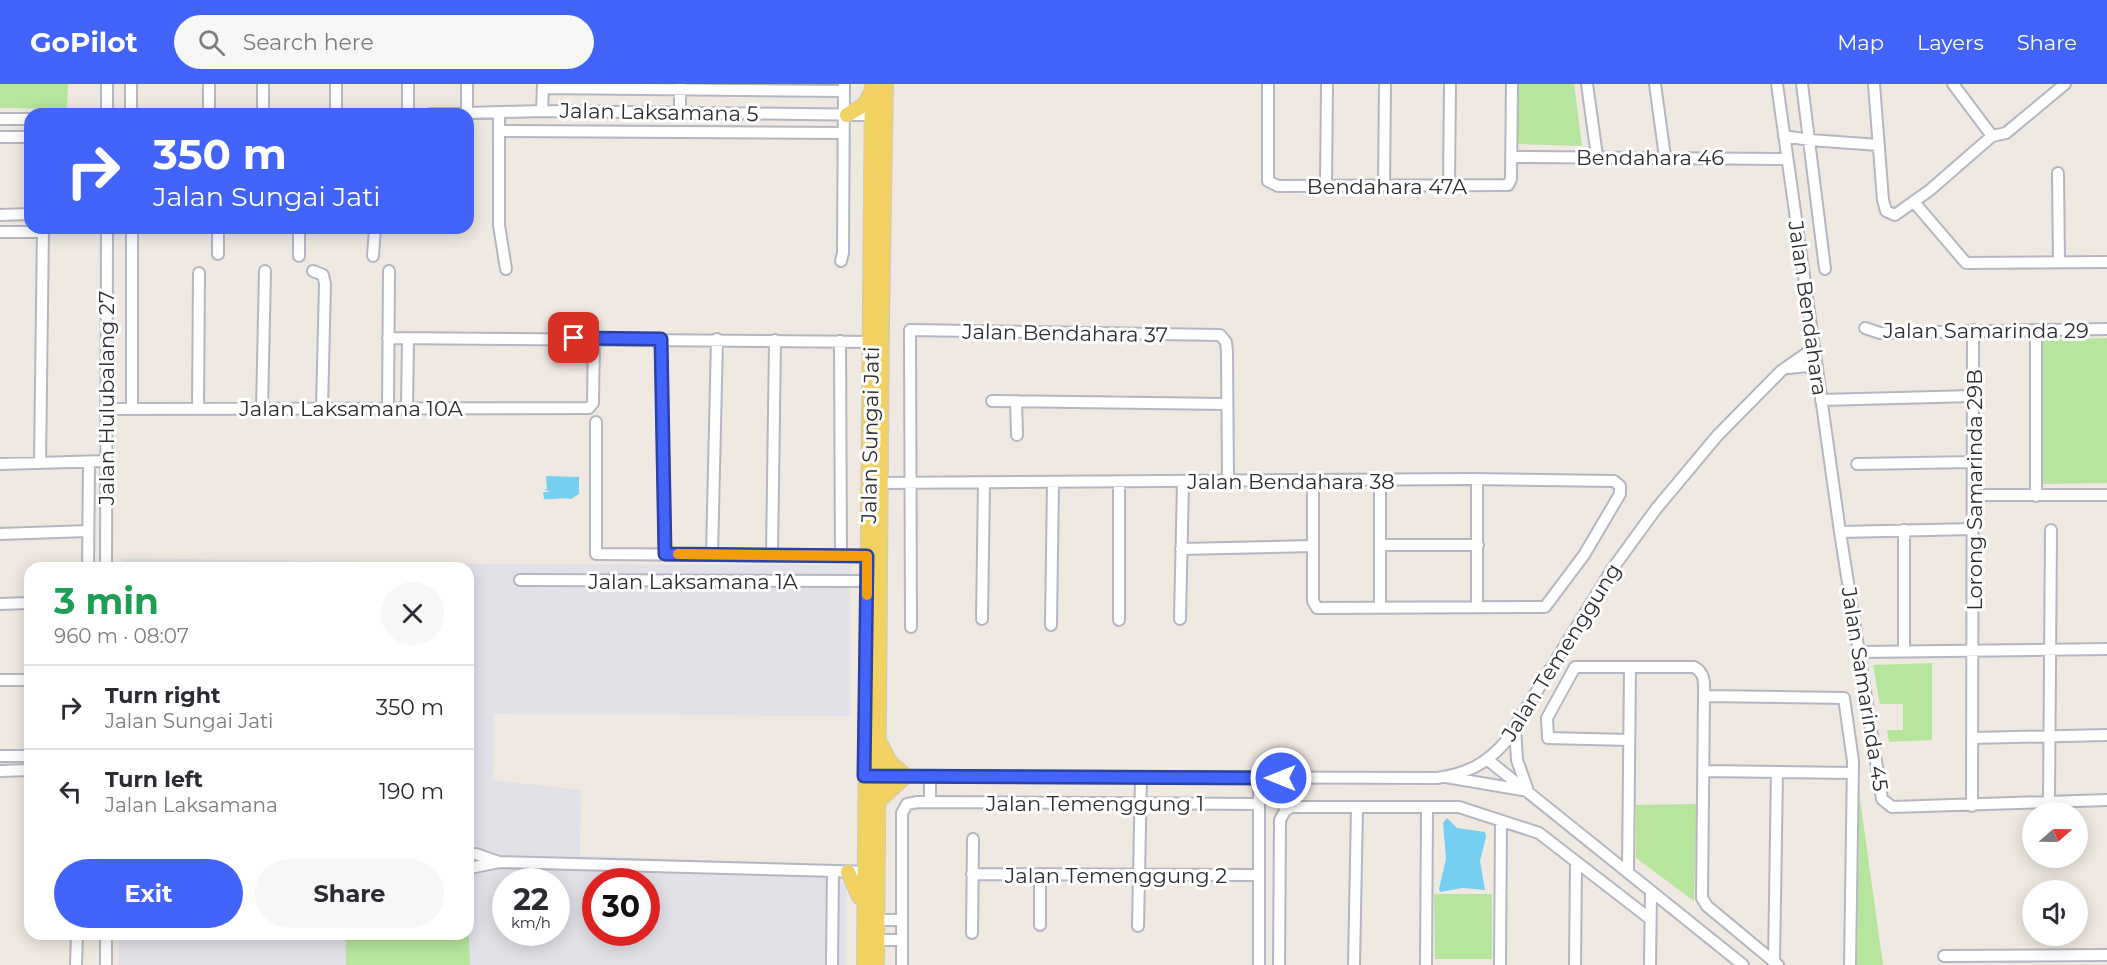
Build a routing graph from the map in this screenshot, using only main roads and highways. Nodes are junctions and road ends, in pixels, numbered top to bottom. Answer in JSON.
{"nodes":[{"id":1,"x":886,"y":84,"type":"edge"},
{"id":2,"x":872,"y":87,"type":"edge"},
{"id":3,"x":879,"y":115,"type":"junction"},
{"id":4,"x":872,"y":136,"type":"junction"},
{"id":5,"x":880,"y":742,"type":"junction"},
{"id":6,"x":880,"y":800,"type":"junction"},
{"id":7,"x":863,"y":842,"type":"junction"},
{"id":8,"x":864,"y":919,"type":"junction"},
{"id":9,"x":864,"y":965,"type":"edge"},
{"id":10,"x":878,"y":965,"type":"edge"}],
"edges":[{"from":1,"to":3,"type":"main road","name":"Jalan Sungai Jati"},
{"from":2,"to":3,"type":"main road","name":"Jalan Sungai Jati"},
{"from":2,"to":4,"type":"main road"},
{"from":3,"to":4,"type":"main road","name":"Jalan Sungai Jati"},
{"from":3,"to":5,"type":"main road","name":"Jalan Sungai Jati"},
{"from":4,"to":7,"type":"main road","name":"Jalan Sungai Jati"},
{"from":5,"to":6,"type":"main road","name":"Jalan Sungai Jati"},
{"from":5,"to":6,"type":"main road"},
{"from":6,"to":10,"type":"main road","name":"Jalan Sungai Jati"},
{"from":7,"to":8,"type":"main road","name":"Jalan Sungai Jati"},
{"from":7,"to":8,"type":"main road"},
{"from":8,"to":9,"type":"main road","name":"Jalan Sungai Jati"}]}
